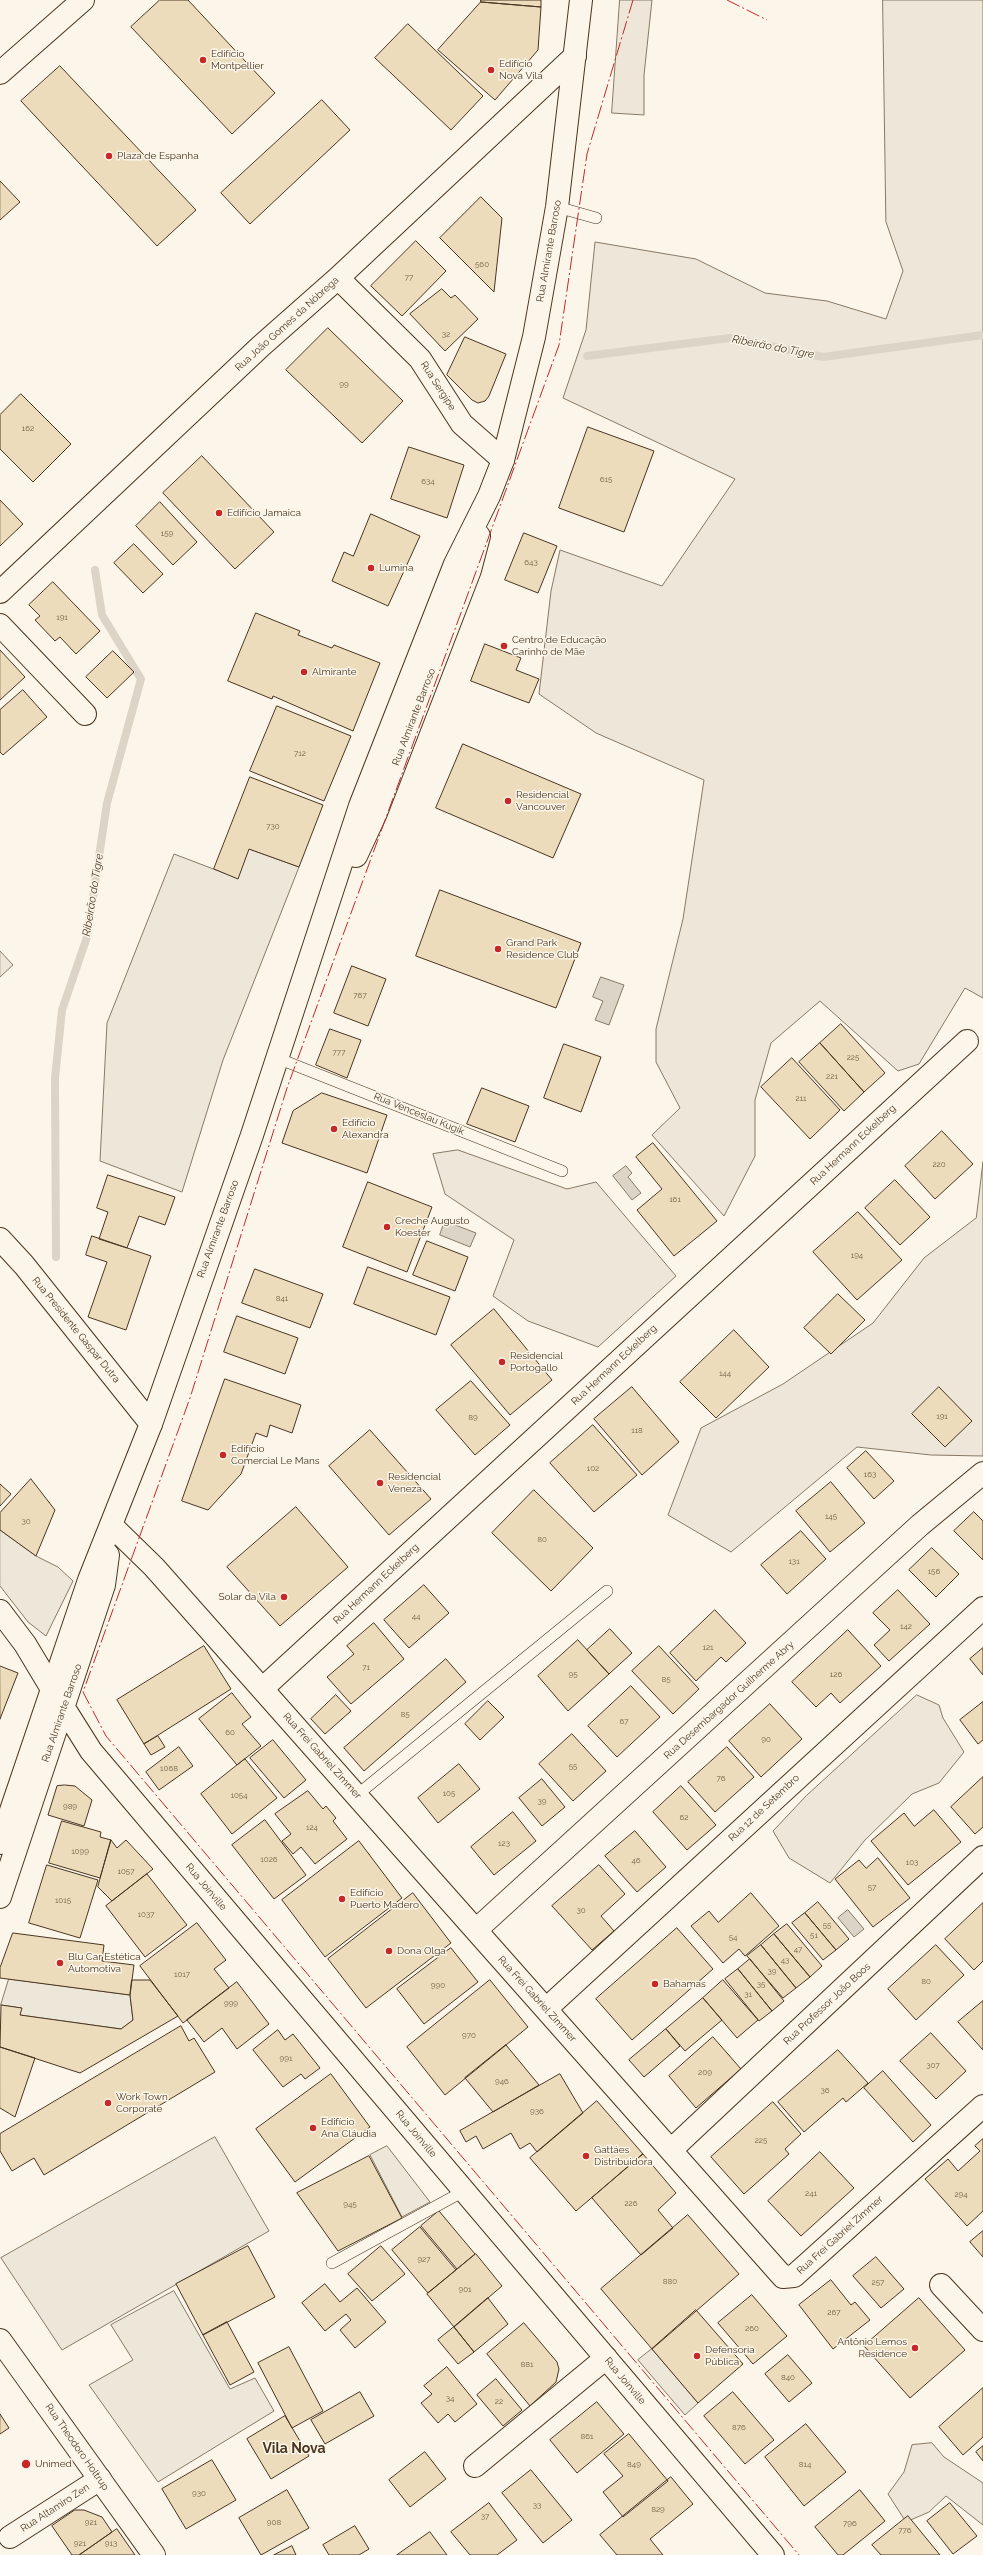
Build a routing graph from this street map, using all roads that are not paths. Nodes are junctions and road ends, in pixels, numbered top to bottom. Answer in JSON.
{"nodes":[{"id":1,"x":83,"y":0,"type":"edge"},
{"id":2,"x":581,"y":0,"type":"edge"},
{"id":3,"x":575,"y":56,"type":"junction"},
{"id":4,"x":0,"y":73,"type":"edge"},
{"id":5,"x":557,"y":207,"type":"junction"},
{"id":6,"x":596,"y":218,"type":"dead end"},
{"id":7,"x":338,"y":278,"type":"junction"},
{"id":8,"x":503,"y":460,"type":"junction"},
{"id":9,"x":0,"y":592,"type":"edge"},
{"id":10,"x":0,"y":625,"type":"edge"},
{"id":11,"x":85,"y":714,"type":"dead end"},
{"id":12,"x":966,"y":1041,"type":"dead end"},
{"id":13,"x":277,"y":1058,"type":"junction"},
{"id":14,"x":562,"y":1171,"type":"dead end"},
{"id":15,"x":0,"y":1239,"type":"edge"},
{"id":16,"x":151,"y":1424,"type":"junction"},
{"id":17,"x":983,"y":1473,"type":"edge"},
{"id":18,"x":112,"y":1526,"type":"junction"},
{"id":19,"x":607,"y":1591,"type":"dead end"},
{"id":20,"x":983,"y":1608,"type":"edge"},
{"id":21,"x":0,"y":1611,"type":"edge"},
{"id":22,"x":52,"y":1689,"type":"junction"},
{"id":23,"x":262,"y":1689,"type":"junction"},
{"id":24,"x":64,"y":1708,"type":"junction"},
{"id":25,"x":357,"y":1795,"type":"junction"},
{"id":26,"x":0,"y":1843,"type":"edge"},
{"id":27,"x":983,"y":1857,"type":"edge"},
{"id":28,"x":0,"y":1896,"type":"edge"},
{"id":29,"x":476,"y":1930,"type":"junction"},
{"id":30,"x":546,"y":2009,"type":"junction"},
{"id":31,"x":983,"y":2106,"type":"edge"},
{"id":32,"x":671,"y":2150,"type":"junction"},
{"id":33,"x":464,"y":2191,"type":"junction"},
{"id":34,"x":332,"y":2263,"type":"dead end"},
{"id":35,"x":941,"y":2285,"type":"dead end"},
{"id":36,"x":983,"y":2330,"type":"edge"},
{"id":37,"x":0,"y":2340,"type":"edge"},
{"id":38,"x":606,"y":2358,"type":"junction"},
{"id":39,"x":475,"y":2466,"type":"dead end"},
{"id":40,"x":100,"y":2479,"type":"junction"},
{"id":41,"x":10,"y":2537,"type":"dead end"},
{"id":42,"x":154,"y":2555,"type":"edge"},
{"id":43,"x":773,"y":2555,"type":"edge"}],
"edges":[{"from":1,"to":4,"type":"street"},
{"from":2,"to":3,"type":"street","name":"Rua Almirante Barroso"},
{"from":3,"to":5,"type":"street","name":"Rua Almirante Barroso"},
{"from":3,"to":7,"type":"street","name":"Rua João Gomes da Nóbrega"},
{"from":5,"to":6,"type":"lane"},
{"from":5,"to":8,"type":"street","name":"Rua Almirante Barroso"},
{"from":7,"to":8,"type":"street","name":"Rua Sergipe"},
{"from":7,"to":9,"type":"street","name":"Rua João Gomes da Nóbrega"},
{"from":8,"to":13,"type":"street","name":"Rua Almirante Barroso"},
{"from":10,"to":11,"type":"street"},
{"from":12,"to":23,"type":"street","name":"Rua Hermann Eckelberg"},
{"from":13,"to":14,"type":"lane","name":"Rua Venceslau Kugik"},
{"from":13,"to":16,"type":"street","name":"Rua Almirante Barroso"},
{"from":15,"to":16,"type":"street","name":"Rua Presidente Gaspar Dutra"},
{"from":16,"to":18,"type":"street","name":"Rua Almirante Barroso"},
{"from":17,"to":29,"type":"street","name":"Rua Desembargador Guilherme Abry"},
{"from":18,"to":22,"type":"street","name":"Rua Almirante Barroso"},
{"from":18,"to":23,"type":"street","name":"Rua Frei Gabriel Zimmer"},
{"from":18,"to":24,"type":"street","name":"Rua Almirante Barroso"},
{"from":19,"to":25,"type":"lane"},
{"from":20,"to":30,"type":"street","name":"Rua 12 de Setembro"},
{"from":21,"to":22,"type":"street","name":"Rua Joinville"},
{"from":22,"to":24,"type":"street","name":"Rua Joinville"},
{"from":22,"to":26,"type":"street","name":"Rua Almirante Barroso"},
{"from":23,"to":25,"type":"street","name":"Rua Frei Gabriel Zimmer"},
{"from":24,"to":28,"type":"street","name":"Rua Almirante Barroso"},
{"from":24,"to":33,"type":"street","name":"Rua Joinville"},
{"from":25,"to":29,"type":"street","name":"Rua Frei Gabriel Zimmer"},
{"from":27,"to":32,"type":"street","name":"Rua Professor João Boos"},
{"from":29,"to":30,"type":"street","name":"Rua Frei Gabriel Zimmer"},
{"from":30,"to":32,"type":"street","name":"Rua Frei Gabriel Zimmer"},
{"from":31,"to":32,"type":"street","name":"Rua Frei Gabriel Zimmer"},
{"from":33,"to":34,"type":"lane"},
{"from":33,"to":38,"type":"street","name":"Rua Joinville"},
{"from":35,"to":36,"type":"street"},
{"from":37,"to":40,"type":"street","name":"Rua Theodoro Holtrup"},
{"from":38,"to":39,"type":"street"},
{"from":38,"to":43,"type":"street","name":"Rua Joinville"},
{"from":40,"to":41,"type":"street","name":"Rua Altamiro Zen"},
{"from":40,"to":42,"type":"street","name":"Rua Theodoro Holtrup"}]}
